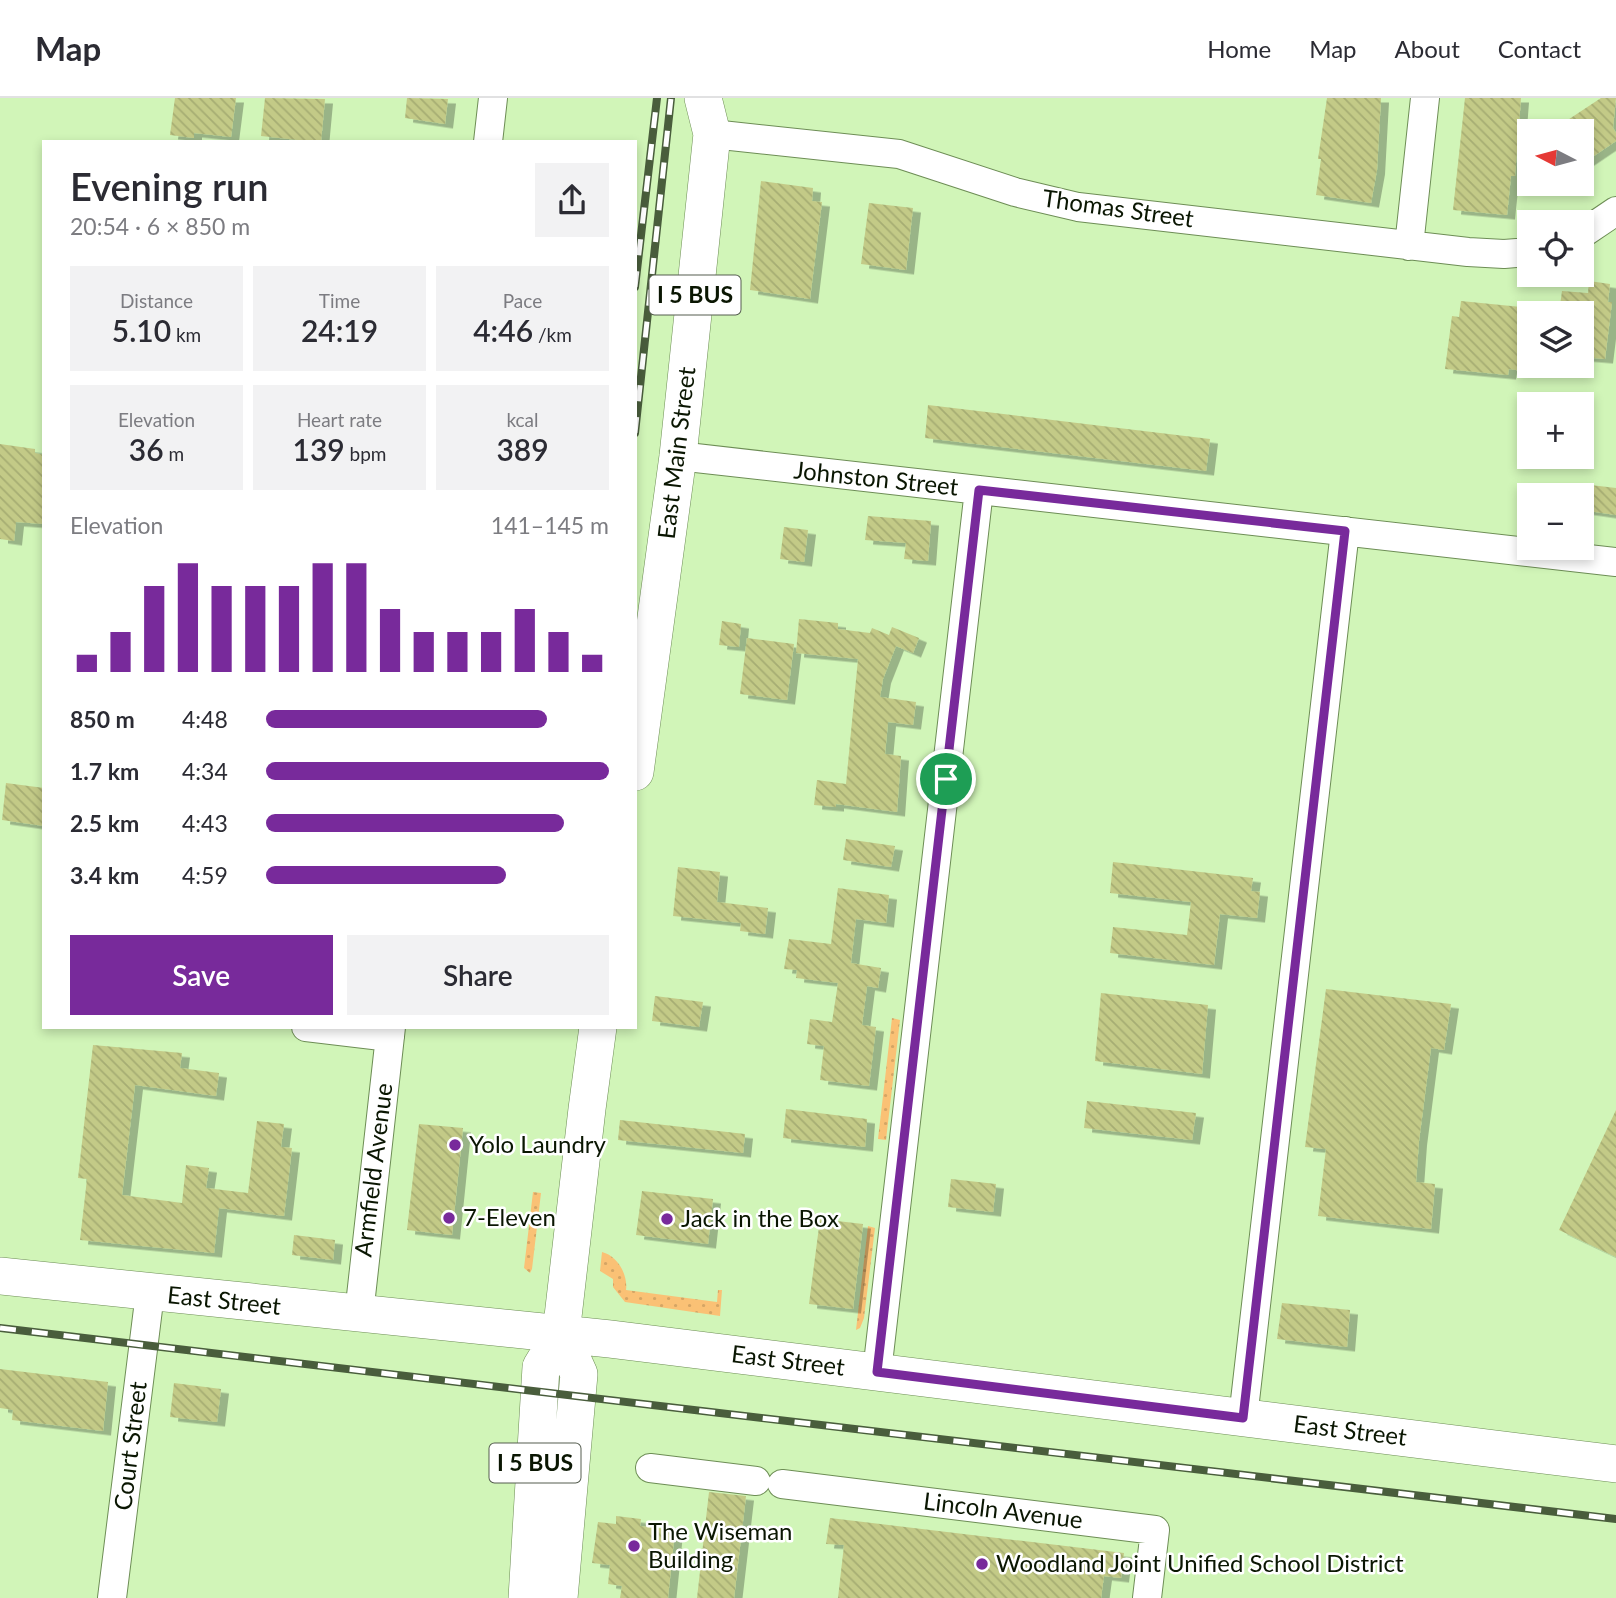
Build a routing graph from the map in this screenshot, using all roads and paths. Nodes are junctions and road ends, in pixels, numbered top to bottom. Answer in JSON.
{"nodes":[{"id":1,"x":493,"y":98,"type":"edge"},
{"id":2,"x":703,"y":98,"type":"edge"},
{"id":3,"x":733,"y":98,"type":"edge"},
{"id":4,"x":1425,"y":98,"type":"edge"},
{"id":5,"x":712,"y":134,"type":"junction"},
{"id":6,"x":488,"y":140,"type":"edge"},
{"id":7,"x":1616,"y":211,"type":"edge"},
{"id":8,"x":1594,"y":225,"type":"edge"},
{"id":9,"x":1409,"y":246,"type":"junction"},
{"id":10,"x":1517,"y":253,"type":"edge"},
{"id":11,"x":678,"y":456,"type":"junction"},
{"id":12,"x":979,"y":490,"type":"junction"},
{"id":13,"x":1345,"y":531,"type":"junction"},
{"id":14,"x":1616,"y":562,"type":"edge"},
{"id":15,"x":637,"y":757,"type":"edge"},
{"id":16,"x":340,"y":1029,"type":"edge"},
{"id":17,"x":598,"y":1029,"type":"edge"},
{"id":18,"x":390,"y":1032,"type":"edge"},
{"id":19,"x":0,"y":1276,"type":"edge"},
{"id":20,"x":150,"y":1293,"type":"junction"},
{"id":21,"x":359,"y":1314,"type":"junction"},
{"id":22,"x":561,"y":1334,"type":"junction"},
{"id":23,"x":877,"y":1372,"type":"junction"},
{"id":24,"x":1243,"y":1418,"type":"junction"},
{"id":25,"x":1616,"y":1464,"type":"edge"},
{"id":26,"x":650,"y":1468,"type":"dead end"},
{"id":27,"x":112,"y":1598,"type":"edge"},
{"id":28,"x":527,"y":1598,"type":"edge"},
{"id":29,"x":559,"y":1598,"type":"edge"},
{"id":30,"x":1147,"y":1598,"type":"edge"}],
"edges":[{"from":1,"to":6,"type":"street"},
{"from":2,"to":5,"type":"main road","name":"East Main Street","number":"I 5 BUS"},
{"from":3,"to":5,"type":"main road","name":"East Main Street","number":"I 5 BUS"},
{"from":4,"to":9,"type":"street"},
{"from":5,"to":9,"type":"street","name":"Thomas Street"},
{"from":5,"to":11,"type":"main road","name":"East Main Street","number":"I 5 BUS"},
{"from":7,"to":8,"type":"street"},
{"from":9,"to":10,"type":"street","name":"Thomas Street"},
{"from":11,"to":12,"type":"street","name":"Johnston Street"},
{"from":11,"to":15,"type":"main road","name":"East Main Street","number":"I 5 BUS"},
{"from":12,"to":13,"type":"street","name":"Johnston Street"},
{"from":12,"to":23,"type":"street"},
{"from":13,"to":14,"type":"street","name":"Johnston Street"},
{"from":13,"to":24,"type":"street"},
{"from":16,"to":18,"type":"street"},
{"from":17,"to":22,"type":"main road","number":"I 5 BUS"},
{"from":18,"to":21,"type":"street","name":"Armfield Avenue"},
{"from":19,"to":20,"type":"main road","name":"East Street"},
{"from":20,"to":21,"type":"main road","name":"East Street"},
{"from":20,"to":27,"type":"street","name":"Court Street"},
{"from":21,"to":22,"type":"main road","name":"East Street"},
{"from":22,"to":23,"type":"main road","name":"East Street"},
{"from":22,"to":28,"type":"main road","number":"I 5 BUS"},
{"from":22,"to":29,"type":"main road","number":"I 5 BUS"},
{"from":23,"to":24,"type":"main road","name":"East Street"},
{"from":24,"to":25,"type":"main road","name":"East Street"},
{"from":26,"to":30,"type":"street","name":"Lincoln Avenue"}]}
